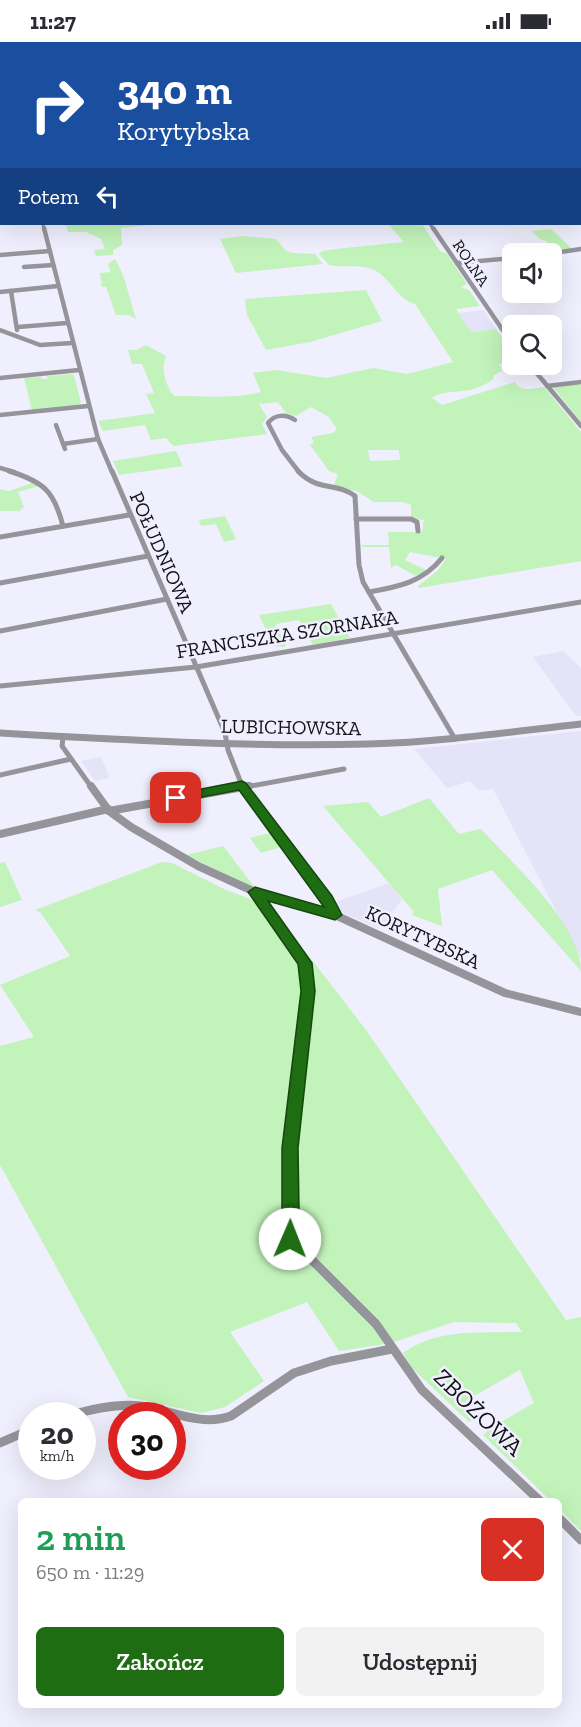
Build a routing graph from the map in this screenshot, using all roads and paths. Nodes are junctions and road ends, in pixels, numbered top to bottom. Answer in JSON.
{"nodes":[{"id":1,"x":43,"y":225,"type":"edge"},
{"id":2,"x":431,"y":225,"type":"edge"},
{"id":3,"x":581,"y":249,"type":"edge"},
{"id":4,"x":50,"y":251,"type":"junction"},
{"id":5,"x":562,"y":252,"type":"edge"},
{"id":6,"x":0,"y":255,"type":"edge"},
{"id":7,"x":502,"y":259,"type":"edge"},
{"id":8,"x":23,"y":262,"type":"dead end"},
{"id":9,"x":457,"y":263,"type":"junction"},
{"id":10,"x":53,"y":265,"type":"junction"},
{"id":11,"x":58,"y":286,"type":"junction"},
{"id":12,"x":11,"y":291,"type":"junction"},
{"id":13,"x":0,"y":292,"type":"edge"},
{"id":14,"x":67,"y":323,"type":"junction"},
{"id":15,"x":18,"y":327,"type":"junction"},
{"id":16,"x":501,"y":328,"type":"edge"},
{"id":17,"x":0,"y":330,"type":"edge"},
{"id":18,"x":11,"y":334,"type":"junction"},
{"id":19,"x":72,"y":343,"type":"junction"},
{"id":20,"x":79,"y":370,"type":"junction"},
{"id":21,"x":538,"y":375,"type":"edge"},
{"id":22,"x":0,"y":378,"type":"edge"},
{"id":23,"x":581,"y":382,"type":"edge"},
{"id":24,"x":548,"y":386,"type":"junction"},
{"id":25,"x":88,"y":406,"type":"junction"},
{"id":26,"x":0,"y":415,"type":"edge"},
{"id":27,"x":295,"y":420,"type":"dead end"},
{"id":28,"x":56,"y":425,"type":"dead end"},
{"id":29,"x":581,"y":426,"type":"edge"},
{"id":30,"x":98,"y":439,"type":"junction"},
{"id":31,"x":0,"y":468,"type":"edge"},
{"id":32,"x":129,"y":514,"type":"junction"},
{"id":33,"x":356,"y":519,"type":"junction"},
{"id":34,"x":63,"y":526,"type":"junction"},
{"id":35,"x":418,"y":531,"type":"dead end"},
{"id":36,"x":0,"y":537,"type":"edge"},
{"id":37,"x":148,"y":556,"type":"junction"},
{"id":38,"x":442,"y":558,"type":"dead end"},
{"id":39,"x":0,"y":583,"type":"edge"},
{"id":40,"x":369,"y":592,"type":"junction"},
{"id":41,"x":167,"y":599,"type":"junction"},
{"id":42,"x":580,"y":604,"type":"edge"},
{"id":43,"x":0,"y":631,"type":"edge"},
{"id":44,"x":394,"y":633,"type":"junction"},
{"id":45,"x":196,"y":667,"type":"junction"},
{"id":46,"x":0,"y":686,"type":"edge"},
{"id":47,"x":581,"y":724,"type":"edge"},
{"id":48,"x":0,"y":734,"type":"edge"},
{"id":49,"x":63,"y":738,"type":"junction"},
{"id":50,"x":455,"y":739,"type":"junction"},
{"id":51,"x":228,"y":742,"type":"junction"},
{"id":52,"x":71,"y":759,"type":"junction"},
{"id":53,"x":344,"y":769,"type":"dead end"},
{"id":54,"x":0,"y":775,"type":"edge"},
{"id":55,"x":242,"y":786,"type":"junction"},
{"id":56,"x":108,"y":810,"type":"junction"},
{"id":57,"x":0,"y":834,"type":"edge"},
{"id":58,"x":255,"y":892,"type":"junction"},
{"id":59,"x":335,"y":915,"type":"junction"},
{"id":60,"x":581,"y":1012,"type":"edge"},
{"id":61,"x":392,"y":1349,"type":"junction"},
{"id":62,"x":96,"y":1409,"type":"edge"},
{"id":63,"x":18,"y":1435,"type":"edge"},
{"id":64,"x":0,"y":1443,"type":"edge"},
{"id":65,"x":537,"y":1498,"type":"edge"},
{"id":66,"x":562,"y":1521,"type":"edge"},
{"id":67,"x":581,"y":1540,"type":"edge"}],
"edges":[{"from":1,"to":4,"type":"street","name":"POŁUDNIOWA"},
{"from":2,"to":9,"type":"street","name":"ROLNA"},
{"from":3,"to":5,"type":"street"},
{"from":4,"to":6,"type":"street"},
{"from":4,"to":10,"type":"street","name":"POŁUDNIOWA"},
{"from":7,"to":9,"type":"street"},
{"from":8,"to":10,"type":"street"},
{"from":9,"to":16,"type":"street","name":"ROLNA"},
{"from":10,"to":11,"type":"street","name":"POŁUDNIOWA"},
{"from":11,"to":12,"type":"street"},
{"from":11,"to":14,"type":"street","name":"POŁUDNIOWA"},
{"from":12,"to":13,"type":"street"},
{"from":12,"to":15,"type":"street"},
{"from":14,"to":15,"type":"street"},
{"from":14,"to":19,"type":"street","name":"POŁUDNIOWA"},
{"from":15,"to":18,"type":"street"},
{"from":17,"to":18,"type":"street"},
{"from":18,"to":19,"type":"street"},
{"from":19,"to":20,"type":"street","name":"POŁUDNIOWA"},
{"from":20,"to":22,"type":"street"},
{"from":20,"to":25,"type":"street","name":"POŁUDNIOWA"},
{"from":21,"to":24,"type":"street"},
{"from":23,"to":24,"type":"street"},
{"from":24,"to":29,"type":"street"},
{"from":25,"to":26,"type":"street"},
{"from":25,"to":30,"type":"street","name":"POŁUDNIOWA"},
{"from":27,"to":33,"type":"street"},
{"from":28,"to":30,"type":"street"},
{"from":30,"to":32,"type":"street","name":"POŁUDNIOWA"},
{"from":31,"to":34,"type":"street"},
{"from":32,"to":34,"type":"street"},
{"from":32,"to":37,"type":"street","name":"POŁUDNIOWA"},
{"from":33,"to":35,"type":"street"},
{"from":33,"to":40,"type":"street"},
{"from":34,"to":36,"type":"street"},
{"from":37,"to":39,"type":"street"},
{"from":37,"to":41,"type":"street","name":"POŁUDNIOWA"},
{"from":38,"to":40,"type":"street"},
{"from":40,"to":44,"type":"street"},
{"from":41,"to":43,"type":"street"},
{"from":41,"to":45,"type":"street","name":"POŁUDNIOWA"},
{"from":42,"to":44,"type":"street","name":"FRANCISZKA SZORNAKA"},
{"from":44,"to":45,"type":"street","name":"FRANCISZKA SZORNAKA"},
{"from":44,"to":50,"type":"street"},
{"from":45,"to":46,"type":"street","name":"FRANCISZKA SZORNAKA"},
{"from":45,"to":51,"type":"street","name":"POŁUDNIOWA"},
{"from":47,"to":50,"type":"street","name":"LUBICHOWSKA"},
{"from":48,"to":49,"type":"street","name":"LUBICHOWSKA"},
{"from":49,"to":51,"type":"street","name":"LUBICHOWSKA"},
{"from":49,"to":52,"type":"street","name":"KORYTYBSKA"},
{"from":50,"to":51,"type":"street","name":"LUBICHOWSKA"},
{"from":51,"to":55,"type":"street","name":"POŁUDNIOWA"},
{"from":52,"to":54,"type":"street"},
{"from":52,"to":56,"type":"street","name":"KORYTYBSKA"},
{"from":53,"to":55,"type":"street"},
{"from":55,"to":56,"type":"street"},
{"from":55,"to":59,"type":"street","name":"POŁUDNIOWA"},
{"from":56,"to":57,"type":"street"},
{"from":56,"to":58,"type":"street","name":"KORYTYBSKA"},
{"from":58,"to":59,"type":"street","name":"KORYTYBSKA"},
{"from":58,"to":61,"type":"street","name":"ZBOŻOWA"},
{"from":59,"to":60,"type":"street","name":"KORYTYBSKA"},
{"from":61,"to":62,"type":"street"},
{"from":61,"to":65,"type":"street","name":"ZBOŻOWA"},
{"from":63,"to":64,"type":"street"},
{"from":66,"to":67,"type":"street"}]}
